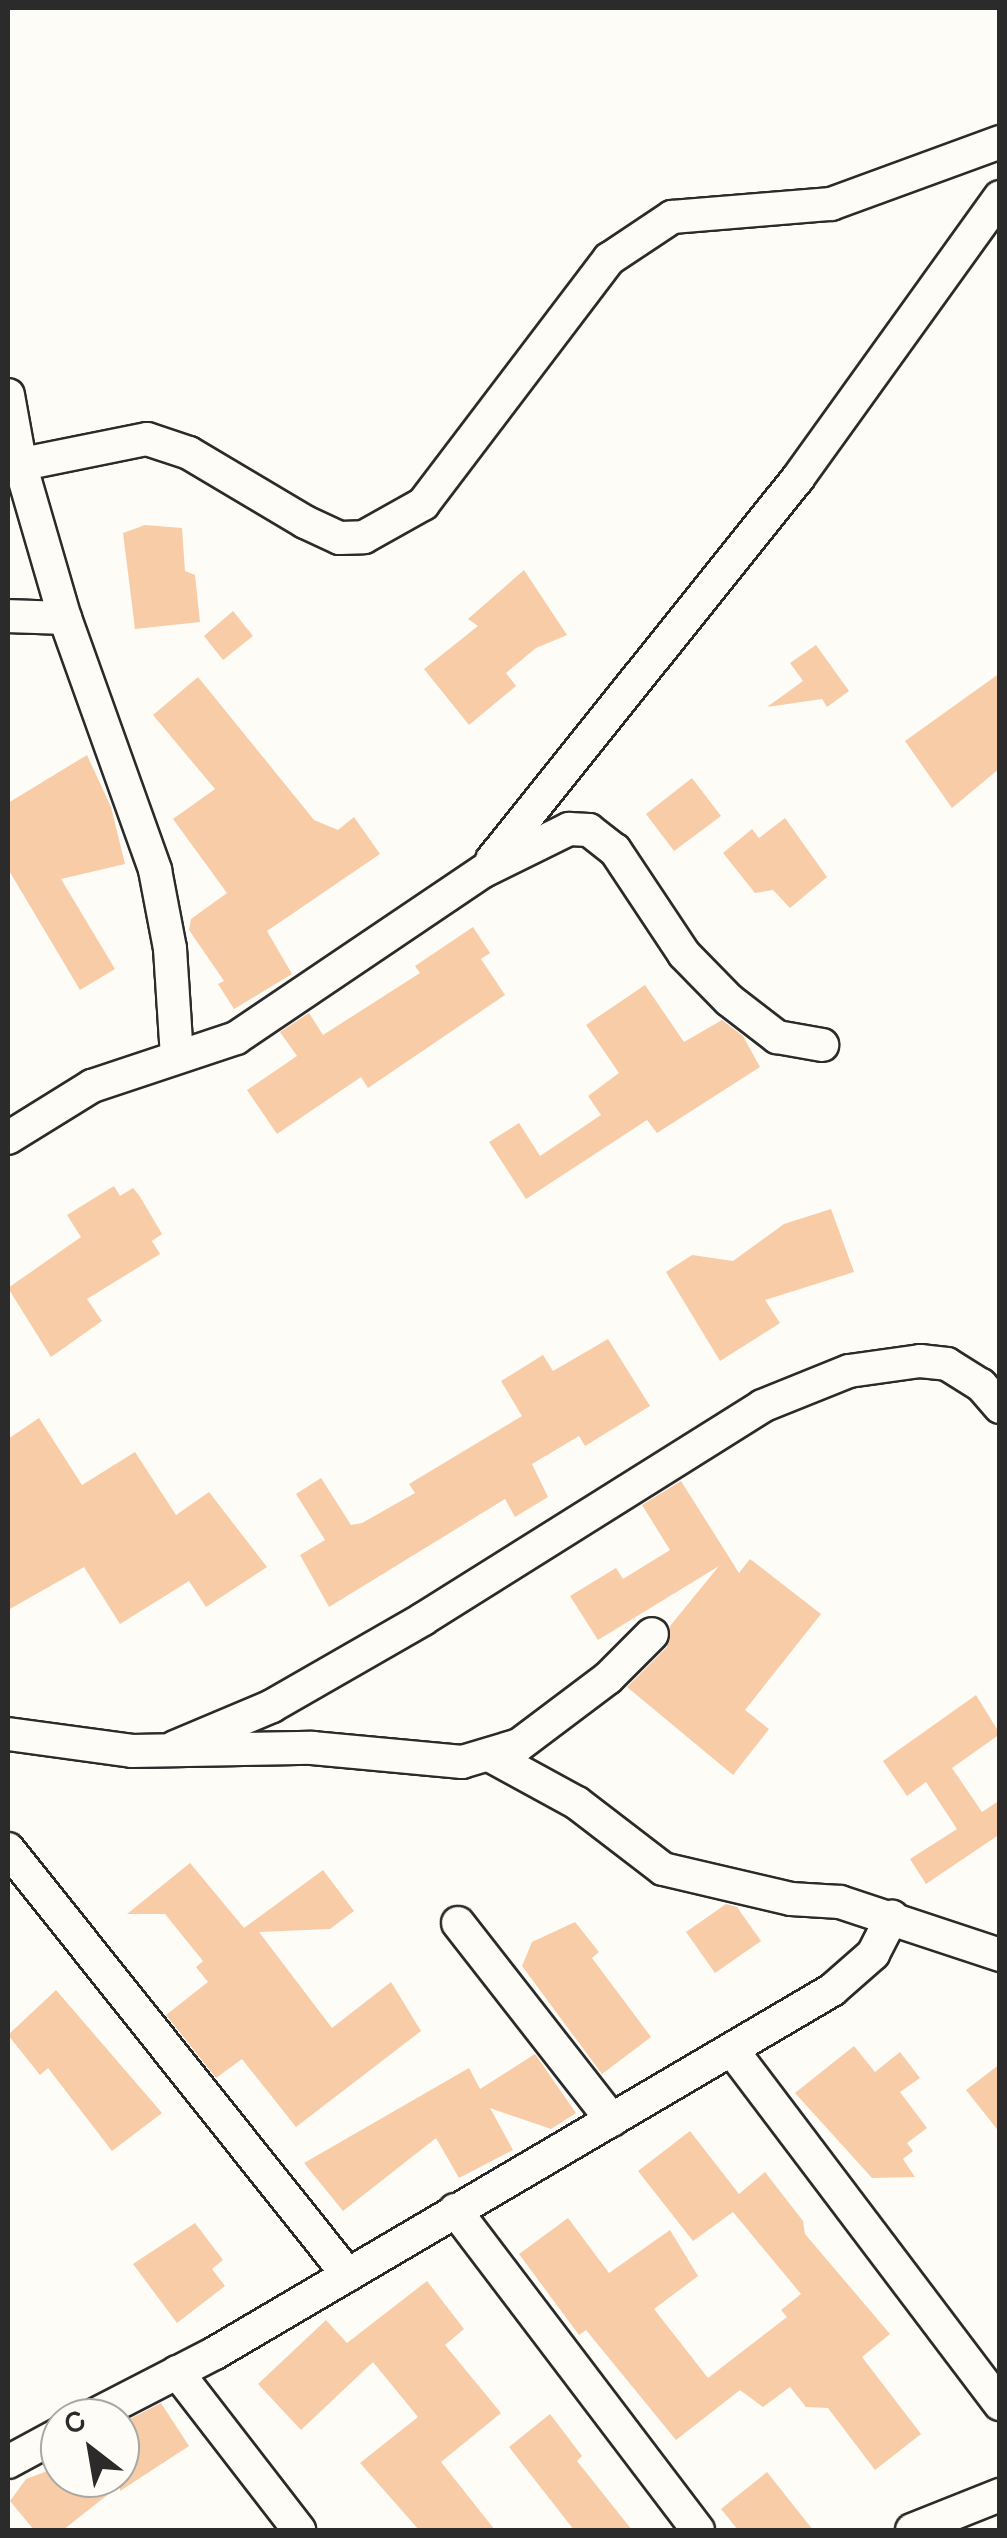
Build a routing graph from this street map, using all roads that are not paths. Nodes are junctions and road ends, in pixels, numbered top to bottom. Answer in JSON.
{"nodes":[{"id":1,"x":1000,"y":142,"type":"edge"},
{"id":2,"x":1000,"y":197,"type":"edge"},
{"id":3,"x":8,"y":395,"type":"edge"},
{"id":4,"x":14,"y":467,"type":"edge"},
{"id":5,"x":8,"y":616,"type":"edge"},
{"id":6,"x":65,"y":618,"type":"junction"},
{"id":7,"x":484,"y":870,"type":"junction"},
{"id":8,"x":822,"y":1045,"type":"dead end"},
{"id":9,"x":178,"y":1056,"type":"junction"},
{"id":10,"x":8,"y":1138,"type":"edge"},
{"id":11,"x":1000,"y":1407,"type":"edge"},
{"id":12,"x":652,"y":1634,"type":"dead end"},
{"id":13,"x":8,"y":1734,"type":"edge"},
{"id":14,"x":175,"y":1747,"type":"junction"},
{"id":15,"x":491,"y":1756,"type":"junction"},
{"id":16,"x":8,"y":1849,"type":"edge"},
{"id":17,"x":892,"y":1918,"type":"junction"},
{"id":18,"x":458,"y":1924,"type":"dead end"},
{"id":19,"x":1000,"y":1955,"type":"edge"},
{"id":20,"x":732,"y":2050,"type":"junction"},
{"id":21,"x":612,"y":2120,"type":"junction"},
{"id":22,"x":455,"y":2210,"type":"junction"},
{"id":23,"x":348,"y":2276,"type":"junction"},
{"id":24,"x":177,"y":2372,"type":"junction"},
{"id":25,"x":128,"y":2398,"type":"edge"},
{"id":26,"x":1000,"y":2404,"type":"edge"},
{"id":27,"x":40,"y":2445,"type":"edge"},
{"id":28,"x":8,"y":2462,"type":"edge"},
{"id":29,"x":1000,"y":2494,"type":"edge"},
{"id":30,"x":299,"y":2530,"type":"edge"},
{"id":31,"x":698,"y":2530,"type":"edge"},
{"id":32,"x":912,"y":2530,"type":"edge"}],
"edges":[{"from":1,"to":4,"type":"street"},
{"from":2,"to":7,"type":"street"},
{"from":3,"to":4,"type":"street"},
{"from":4,"to":6,"type":"street"},
{"from":5,"to":6,"type":"street"},
{"from":6,"to":9,"type":"street"},
{"from":7,"to":8,"type":"street"},
{"from":7,"to":9,"type":"street"},
{"from":9,"to":10,"type":"street"},
{"from":11,"to":14,"type":"street"},
{"from":12,"to":15,"type":"street"},
{"from":13,"to":14,"type":"street"},
{"from":14,"to":15,"type":"street"},
{"from":15,"to":17,"type":"street"},
{"from":16,"to":23,"type":"street"},
{"from":17,"to":19,"type":"street"},
{"from":17,"to":20,"type":"street"},
{"from":18,"to":21,"type":"street"},
{"from":20,"to":21,"type":"street"},
{"from":20,"to":26,"type":"street"},
{"from":21,"to":22,"type":"street"},
{"from":22,"to":23,"type":"street"},
{"from":22,"to":31,"type":"street"},
{"from":23,"to":24,"type":"street"},
{"from":24,"to":25,"type":"street"},
{"from":24,"to":30,"type":"street"},
{"from":27,"to":28,"type":"street"},
{"from":29,"to":32,"type":"street"}]}
